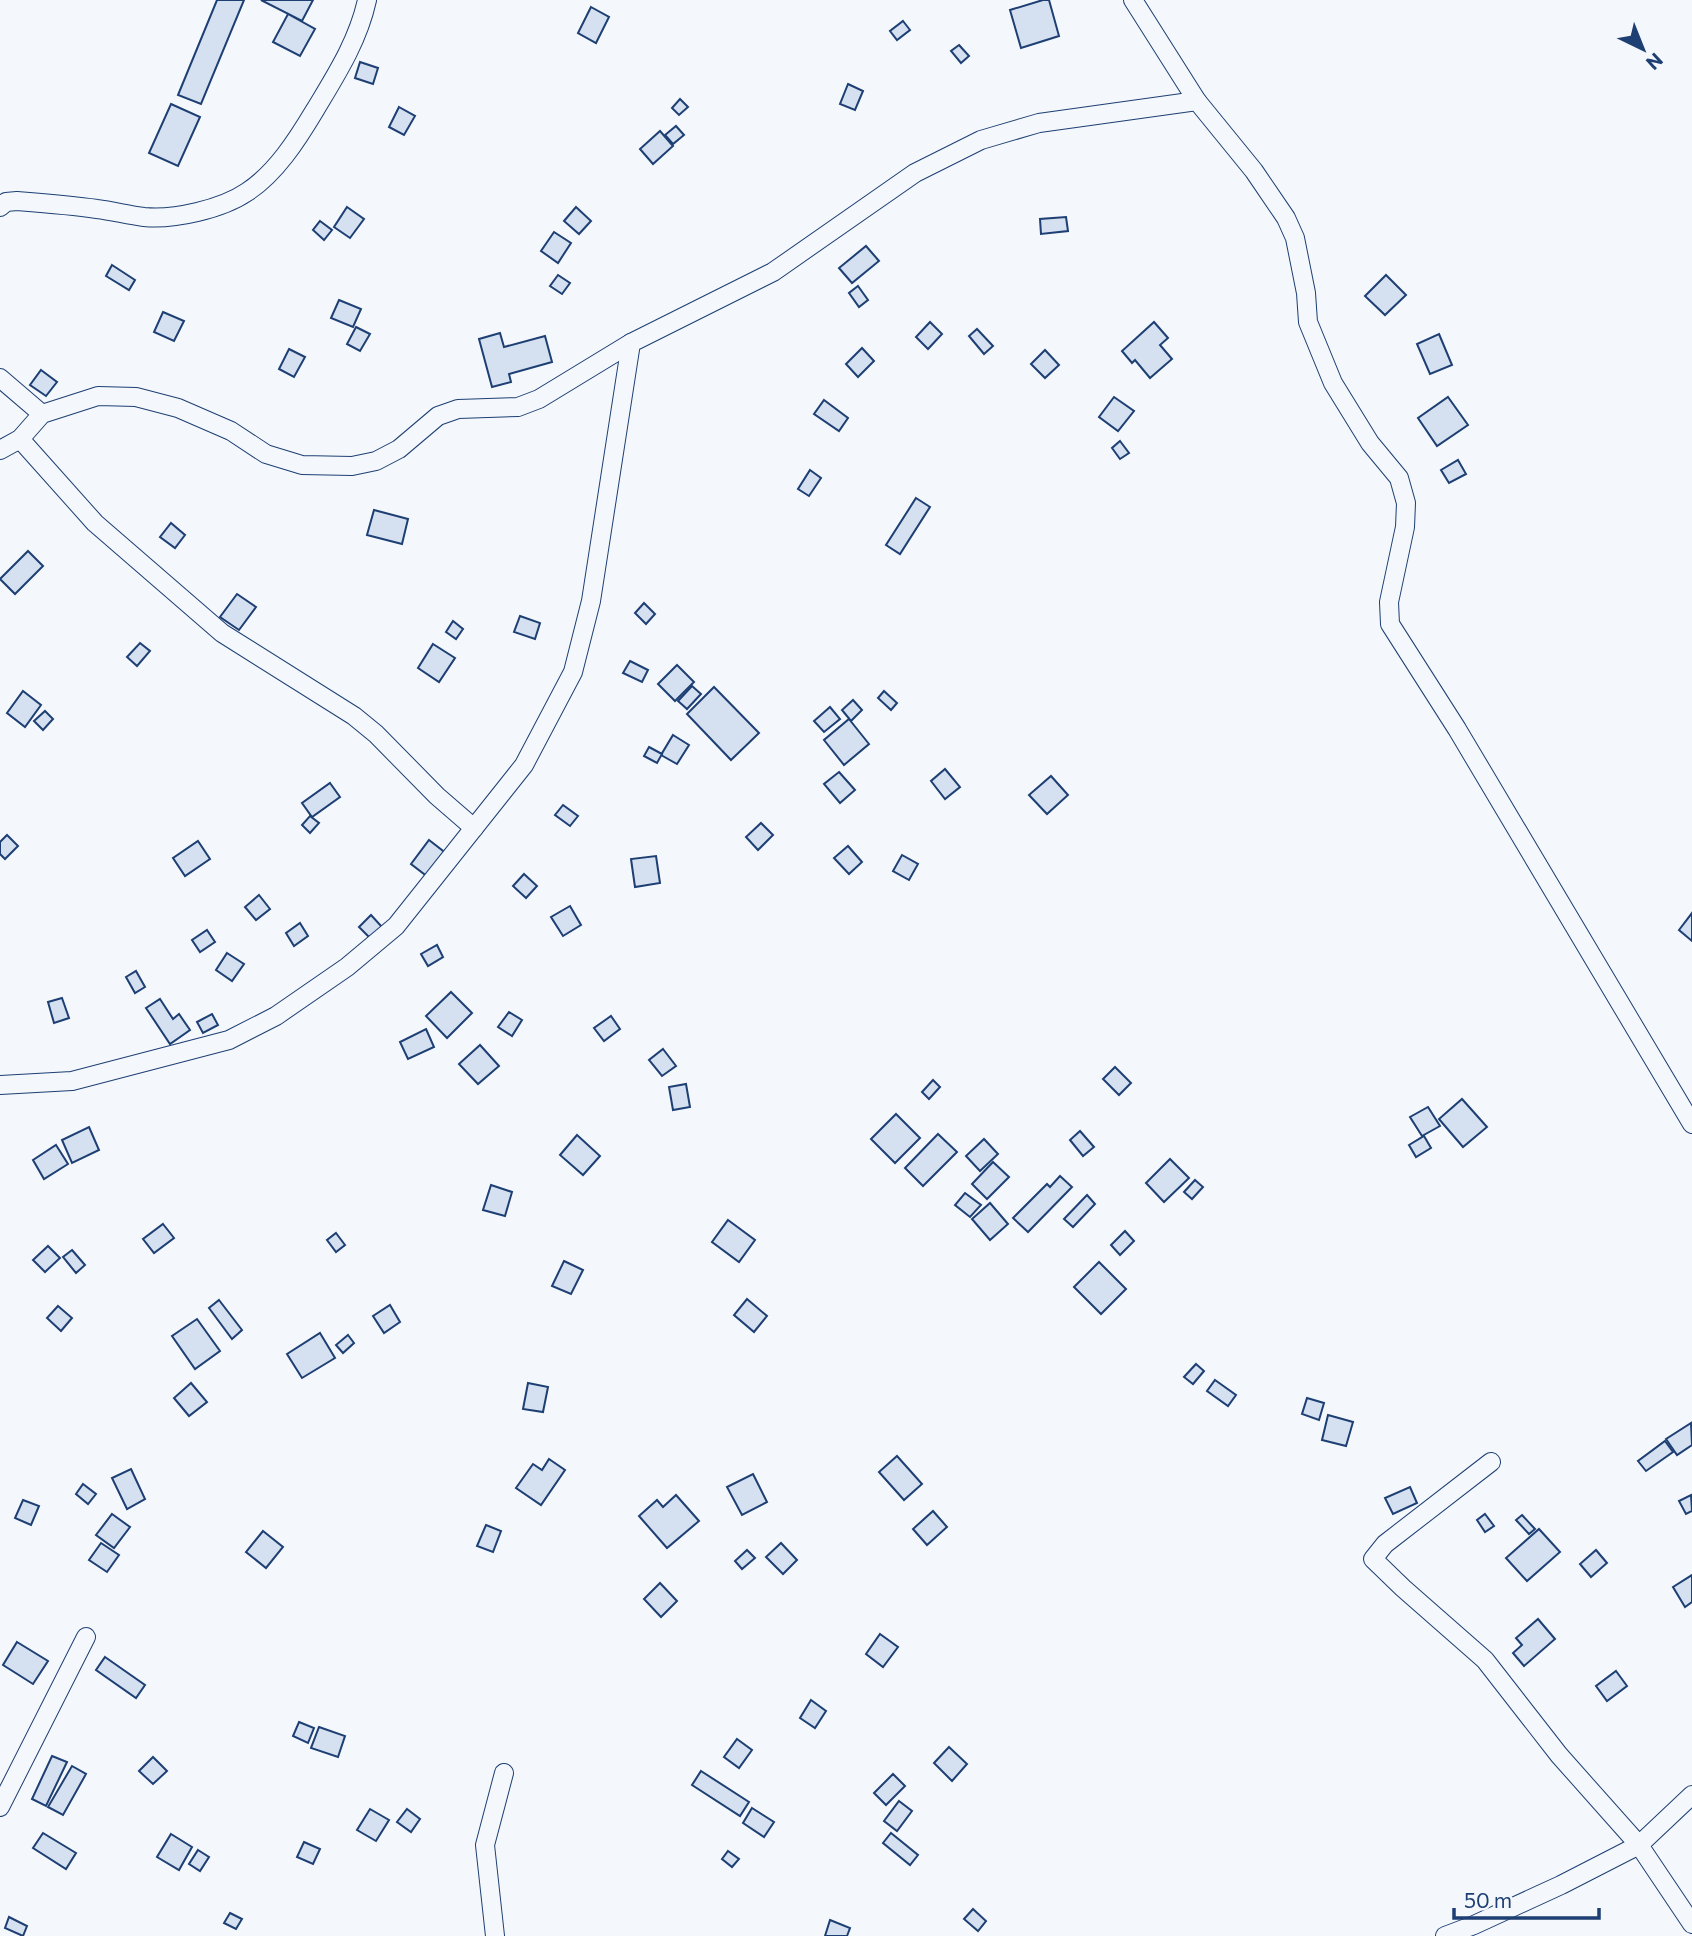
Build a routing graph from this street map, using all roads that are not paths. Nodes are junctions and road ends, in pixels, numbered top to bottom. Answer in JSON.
{"nodes":[{"id":1,"x":367,"y":0,"type":"edge"},
{"id":2,"x":1133,"y":0,"type":"edge"},
{"id":3,"x":1197,"y":101,"type":"junction"},
{"id":4,"x":0,"y":207,"type":"edge"},
{"id":5,"x":631,"y":343,"type":"junction"},
{"id":6,"x":0,"y":377,"type":"edge"},
{"id":7,"x":42,"y":414,"type":"junction"},
{"id":8,"x":20,"y":439,"type":"junction"},
{"id":9,"x":0,"y":450,"type":"edge"},
{"id":10,"x":474,"y":828,"type":"junction"},
{"id":11,"x":0,"y":1085,"type":"edge"},
{"id":12,"x":1692,"y":1124,"type":"edge"},
{"id":13,"x":1492,"y":1462,"type":"dead end"},
{"id":14,"x":86,"y":1637,"type":"dead end"},
{"id":15,"x":504,"y":1773,"type":"dead end"},
{"id":16,"x":1692,"y":1795,"type":"edge"},
{"id":17,"x":0,"y":1807,"type":"edge"},
{"id":18,"x":1639,"y":1845,"type":"junction"},
{"id":19,"x":1692,"y":1924,"type":"edge"},
{"id":20,"x":495,"y":1936,"type":"edge"},
{"id":21,"x":1444,"y":1936,"type":"edge"}],
"edges":[{"from":1,"to":4,"type":"street"},
{"from":2,"to":3,"type":"street"},
{"from":3,"to":5,"type":"street"},
{"from":3,"to":12,"type":"street"},
{"from":5,"to":7,"type":"street"},
{"from":5,"to":10,"type":"street"},
{"from":6,"to":7,"type":"street"},
{"from":7,"to":8,"type":"street"},
{"from":8,"to":9,"type":"street"},
{"from":8,"to":10,"type":"street"},
{"from":10,"to":11,"type":"street"},
{"from":13,"to":18,"type":"street"},
{"from":14,"to":17,"type":"street"},
{"from":15,"to":20,"type":"street"},
{"from":16,"to":18,"type":"street"},
{"from":18,"to":19,"type":"street"},
{"from":18,"to":21,"type":"street"}]}
